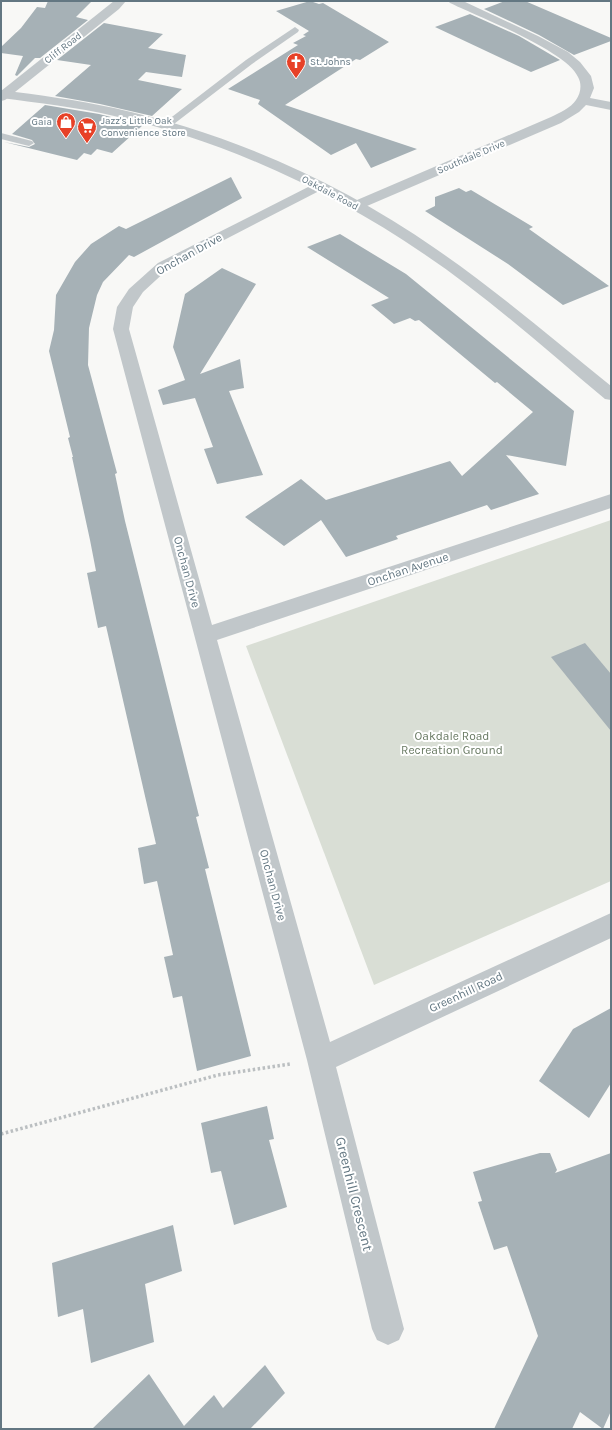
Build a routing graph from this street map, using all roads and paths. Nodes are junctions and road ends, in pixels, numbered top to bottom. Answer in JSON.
{"nodes":[{"id":1,"x":120,"y":1,"type":"edge"},
{"id":2,"x":454,"y":1,"type":"edge"},
{"id":3,"x":295,"y":30,"type":"dead end"},
{"id":4,"x":2,"y":95,"type":"edge"},
{"id":5,"x":583,"y":100,"type":"junction"},
{"id":6,"x":611,"y":106,"type":"edge"},
{"id":7,"x":167,"y":125,"type":"junction"},
{"id":8,"x":1,"y":136,"type":"edge"},
{"id":9,"x":29,"y":143,"type":"dead end"},
{"id":10,"x":318,"y":186,"type":"junction"},
{"id":11,"x":355,"y":206,"type":"junction"},
{"id":12,"x":611,"y":395,"type":"edge"},
{"id":13,"x":611,"y":501,"type":"edge"},
{"id":14,"x":204,"y":636,"type":"junction"},
{"id":15,"x":611,"y":925,"type":"edge"},
{"id":16,"x":321,"y":1060,"type":"junction"},
{"id":17,"x":1,"y":1134,"type":"edge"},
{"id":18,"x":388,"y":1329,"type":"dead end"}],
"edges":[{"from":1,"to":4,"type":"street","name":"Cliff Road"},
{"from":2,"to":5,"type":"street"},
{"from":3,"to":7,"type":"lane"},
{"from":4,"to":7,"type":"street","name":"Oakdale Road"},
{"from":5,"to":6,"type":"street"},
{"from":5,"to":11,"type":"street","name":"Southdale Drive"},
{"from":7,"to":10,"type":"street","name":"Oakdale Road"},
{"from":8,"to":9,"type":"lane"},
{"from":10,"to":11,"type":"street","name":"Oakdale Road"},
{"from":10,"to":14,"type":"street","name":"Onchan Drive"},
{"from":11,"to":12,"type":"street","name":"Oakdale Road"},
{"from":13,"to":14,"type":"street","name":"Onchan Avenue"},
{"from":14,"to":16,"type":"street","name":"Onchan Drive"},
{"from":15,"to":16,"type":"street","name":"Greenhill Road"},
{"from":16,"to":17,"type":"path"},
{"from":16,"to":18,"type":"street","name":"Greenhill Crescent"}]}
